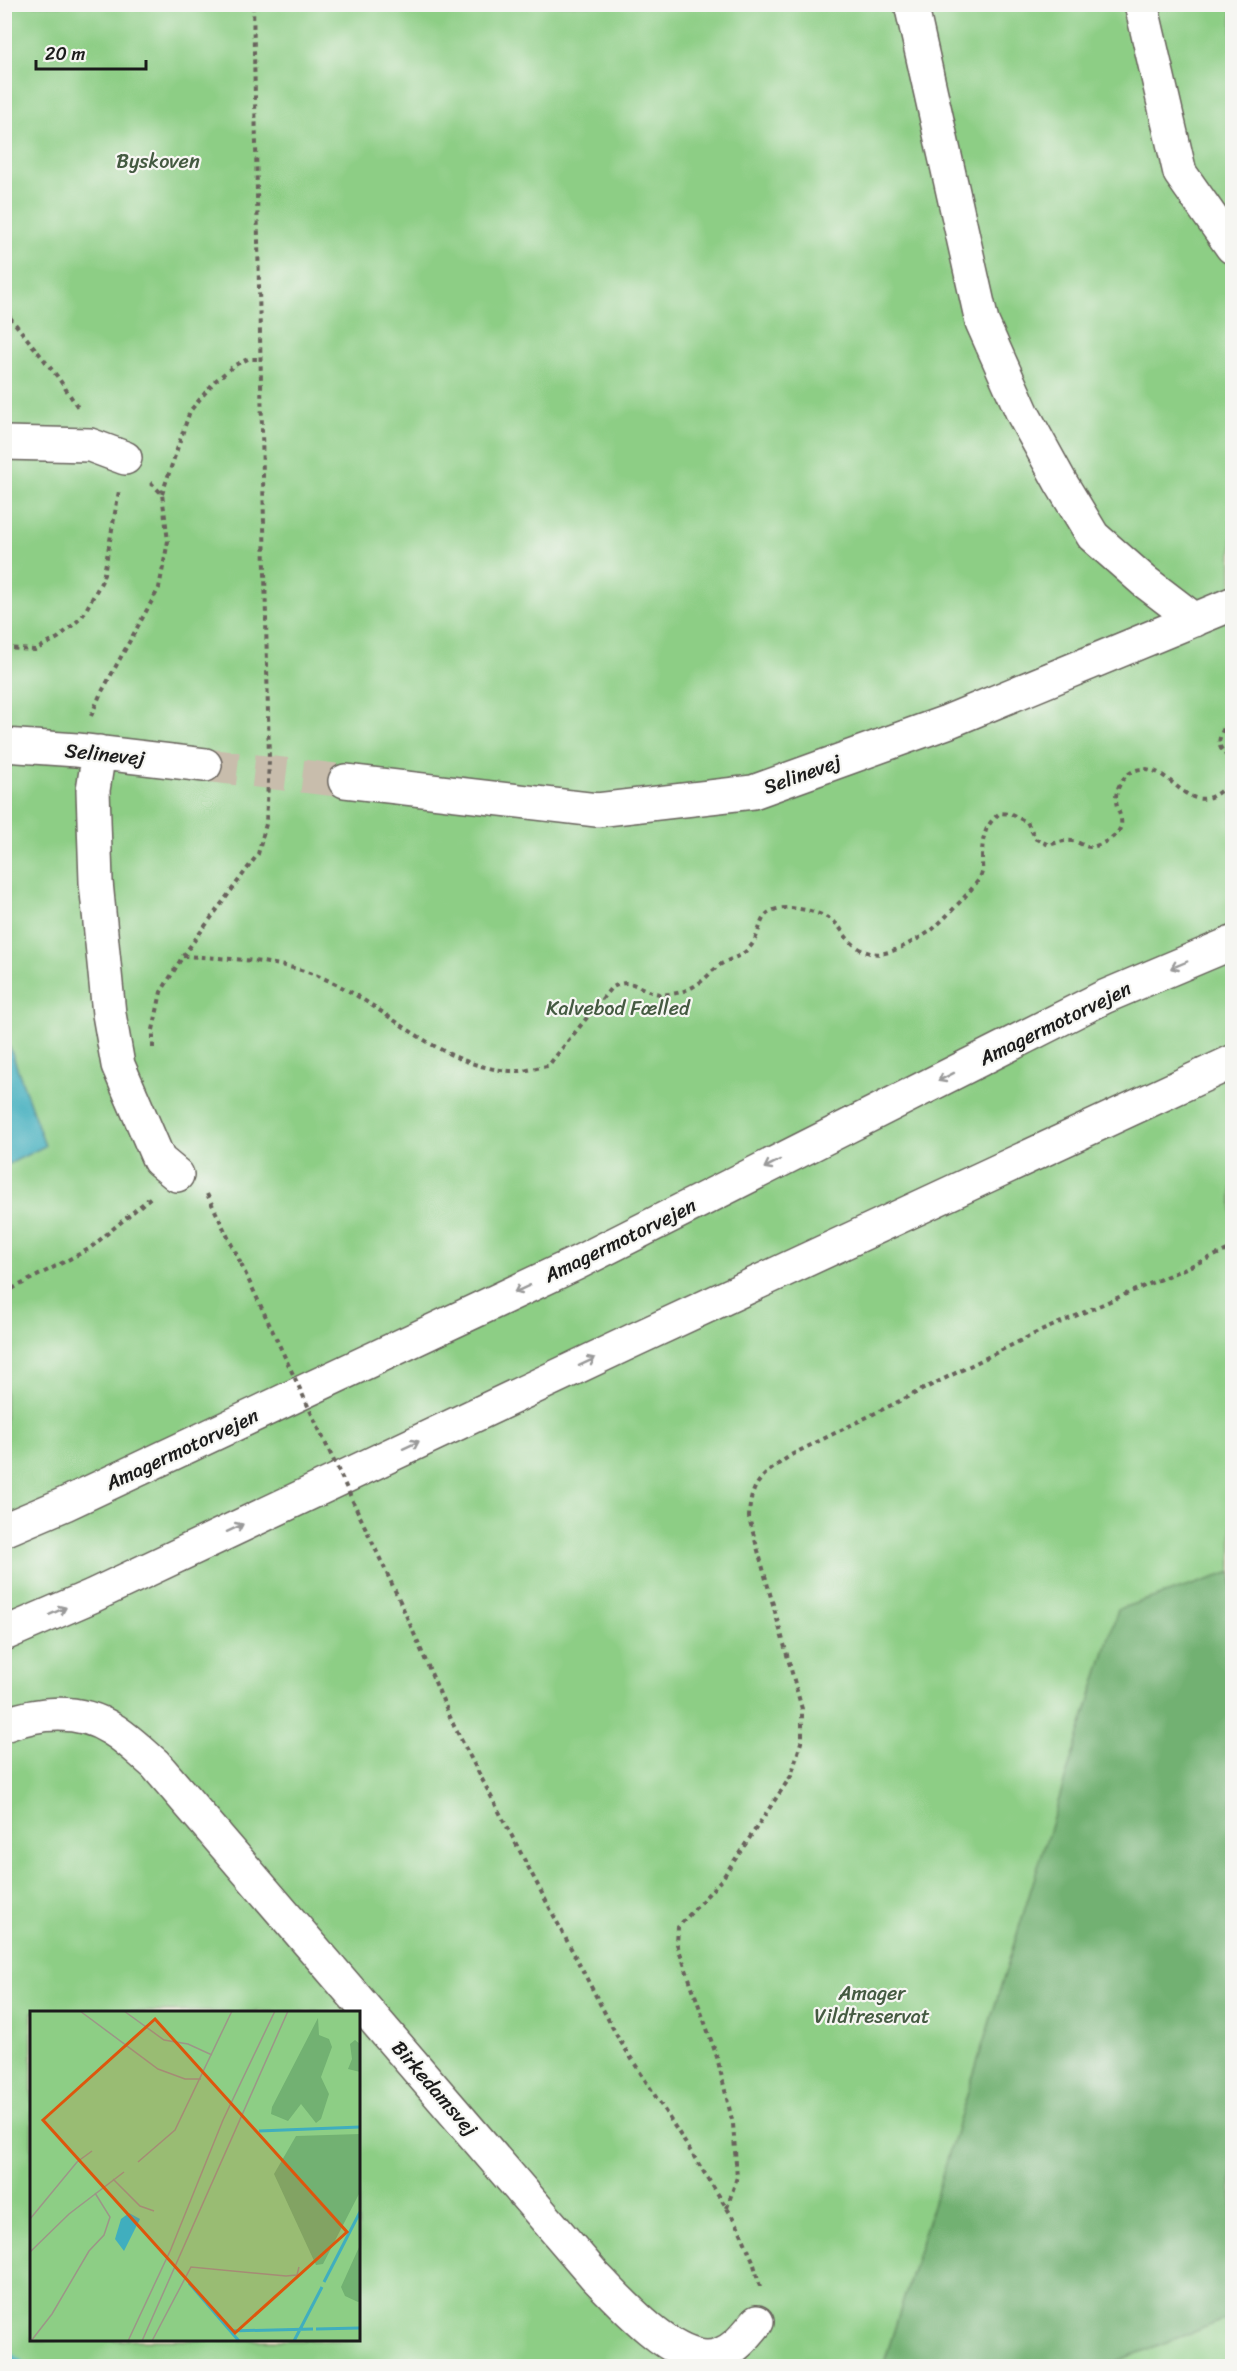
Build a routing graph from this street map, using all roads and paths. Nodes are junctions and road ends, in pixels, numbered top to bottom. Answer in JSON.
{"nodes":[{"id":1,"x":253,"y":4,"type":"edge"},
{"id":2,"x":911,"y":4,"type":"edge"},
{"id":3,"x":1141,"y":4,"type":"edge"},
{"id":4,"x":1233,"y":246,"type":"edge"},
{"id":5,"x":4,"y":310,"type":"edge"},
{"id":6,"x":260,"y":359,"type":"junction"},
{"id":7,"x":84,"y":415,"type":"dead end"},
{"id":8,"x":4,"y":443,"type":"edge"},
{"id":9,"x":125,"y":458,"type":"junction"},
{"id":10,"x":162,"y":494,"type":"junction"},
{"id":11,"x":1233,"y":604,"type":"edge"},
{"id":12,"x":1195,"y":620,"type":"junction"},
{"id":13,"x":4,"y":648,"type":"edge"},
{"id":14,"x":1233,"y":726,"type":"edge"},
{"id":15,"x":4,"y":745,"type":"edge"},
{"id":16,"x":88,"y":751,"type":"junction"},
{"id":17,"x":1233,"y":761,"type":"edge"},
{"id":18,"x":205,"y":765,"type":"tunnel mouth"},
{"id":19,"x":1233,"y":780,"type":"edge"},
{"id":20,"x":345,"y":781,"type":"tunnel mouth"},
{"id":21,"x":1233,"y":943,"type":"edge"},
{"id":22,"x":183,"y":956,"type":"junction"},
{"id":23,"x":154,"y":1052,"type":"dead end"},
{"id":24,"x":1233,"y":1062,"type":"edge"},
{"id":25,"x":177,"y":1175,"type":"joint"},
{"id":26,"x":206,"y":1192,"type":"dead end"},
{"id":27,"x":1233,"y":1248,"type":"edge"},
{"id":28,"x":4,"y":1293,"type":"edge"},
{"id":29,"x":4,"y":1530,"type":"edge"},
{"id":30,"x":4,"y":1635,"type":"edge"},
{"id":31,"x":4,"y":1725,"type":"edge"},
{"id":32,"x":727,"y":2208,"type":"junction"},
{"id":33,"x":757,"y":2322,"type":"joint"}],
"edges":[{"from":1,"to":6,"type":"path"},
{"from":2,"to":12,"type":"main road"},
{"from":3,"to":4,"type":"main road"},
{"from":5,"to":7,"type":"path"},
{"from":6,"to":10,"type":"path"},
{"from":6,"to":22,"type":"path"},
{"from":8,"to":9,"type":"main road"},
{"from":9,"to":10,"type":"path"},
{"from":9,"to":13,"type":"path"},
{"from":10,"to":16,"type":"path"},
{"from":11,"to":12,"type":"main road","name":"Selinevej"},
{"from":12,"to":20,"type":"main road","name":"Selinevej"},
{"from":14,"to":17,"type":"path"},
{"from":15,"to":16,"type":"main road","name":"Selinevej"},
{"from":16,"to":18,"type":"main road","name":"Selinevej"},
{"from":16,"to":25,"type":"main road"},
{"from":19,"to":22,"type":"path"},
{"from":21,"to":29,"type":"main road","name":"Amagermotorvejen","one_way":true},
{"from":22,"to":23,"type":"path"},
{"from":30,"to":24,"type":"main road","one_way":true},
{"from":25,"to":28,"type":"path"},
{"from":26,"to":32,"type":"path","bridge":true},
{"from":27,"to":32,"type":"path"},
{"from":31,"to":33,"type":"main road","name":"Birkedamsvej"},
{"from":32,"to":33,"type":"path"}]}
